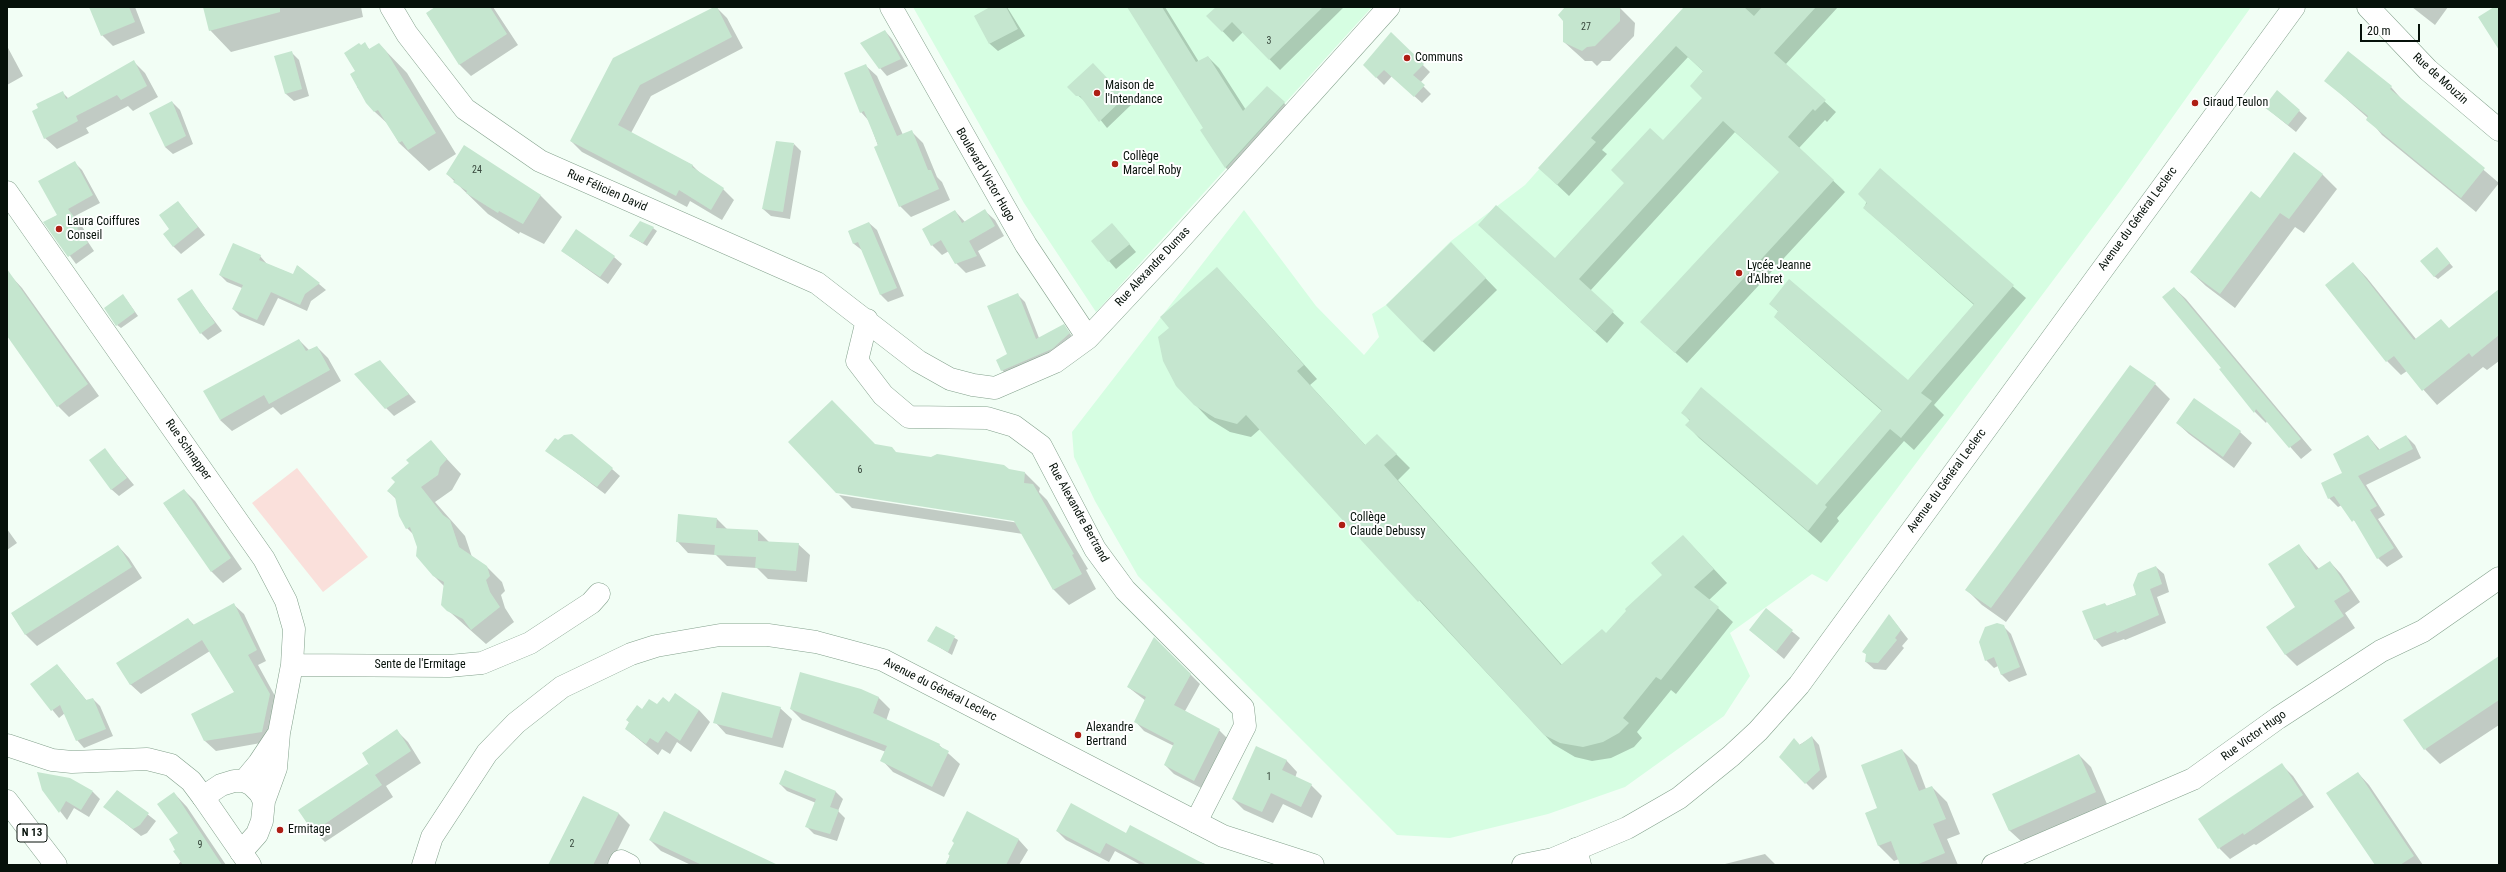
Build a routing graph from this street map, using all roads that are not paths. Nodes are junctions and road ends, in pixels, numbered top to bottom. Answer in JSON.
{"nodes":[{"id":1,"x":391,"y":7,"type":"edge"},
{"id":2,"x":891,"y":7,"type":"edge"},
{"id":3,"x":1389,"y":7,"type":"edge"},
{"id":4,"x":2294,"y":7,"type":"edge"},
{"id":5,"x":2368,"y":7,"type":"edge"},
{"id":6,"x":2499,"y":130,"type":"edge"},
{"id":7,"x":7,"y":192,"type":"edge"},
{"id":8,"x":867,"y":320,"type":"junction"},
{"id":9,"x":1088,"y":338,"type":"junction"},
{"id":10,"x":2499,"y":578,"type":"edge"},
{"id":11,"x":599,"y":594,"type":"dead end"},
{"id":12,"x":292,"y":664,"type":"junction"},
{"id":13,"x":279,"y":733,"type":"junction"},
{"id":14,"x":7,"y":745,"type":"edge"},
{"id":15,"x":244,"y":781,"type":"junction"},
{"id":16,"x":203,"y":796,"type":"junction"},
{"id":17,"x":7,"y":801,"type":"edge"},
{"id":18,"x":264,"y":801,"type":"junction"},
{"id":19,"x":1196,"y":822,"type":"junction"},
{"id":20,"x":1578,"y":857,"type":"edge"},
{"id":21,"x":245,"y":859,"type":"edge"},
{"id":22,"x":56,"y":865,"type":"edge"},
{"id":23,"x":423,"y":865,"type":"edge"},
{"id":24,"x":619,"y":865,"type":"edge"},
{"id":25,"x":629,"y":865,"type":"edge"},
{"id":26,"x":1313,"y":865,"type":"edge"},
{"id":27,"x":1523,"y":865,"type":"edge"},
{"id":28,"x":1992,"y":865,"type":"edge"}],
"edges":[{"from":1,"to":8,"type":"street","name":"Rue Félicien David"},
{"from":2,"to":9,"type":"street","name":"Boulevard Victor Hugo"},
{"from":3,"to":9,"type":"street","name":"Rue Alexandre Dumas"},
{"from":4,"to":20,"type":"street","name":"Avenue du Général Leclerc"},
{"from":5,"to":6,"type":"street","name":"Rue de Mouzin"},
{"from":7,"to":12,"type":"street","name":"Rue Schnapper"},
{"from":8,"to":9,"type":"street","name":"Rue Alexandre Dumas"},
{"from":8,"to":19,"type":"street","name":"Rue Alexandre Bertrand"},
{"from":10,"to":28,"type":"street","name":"Rue Victor Hugo"},
{"from":11,"to":12,"type":"street","name":"Sente de l'Ermitage"},
{"from":12,"to":13,"type":"street","name":"Rue Schnapper"},
{"from":13,"to":15,"type":"street","name":"Rue Schnapper"},
{"from":13,"to":18,"type":"street","name":"Rue Schnapper"},
{"from":14,"to":16,"type":"street"},
{"from":15,"to":16,"type":"street"},
{"from":15,"to":18,"type":"street"},
{"from":16,"to":21,"type":"street"},
{"from":17,"to":22,"type":"street","number":"N 13"},
{"from":18,"to":21,"type":"street","name":"Rue Schnapper"},
{"from":19,"to":23,"type":"street","name":"Avenue du Général Leclerc"},
{"from":19,"to":26,"type":"street","name":"Avenue du Général Leclerc"},
{"from":20,"to":27,"type":"street","name":"Avenue du Général Leclerc"},
{"from":24,"to":25,"type":"street"}]}
